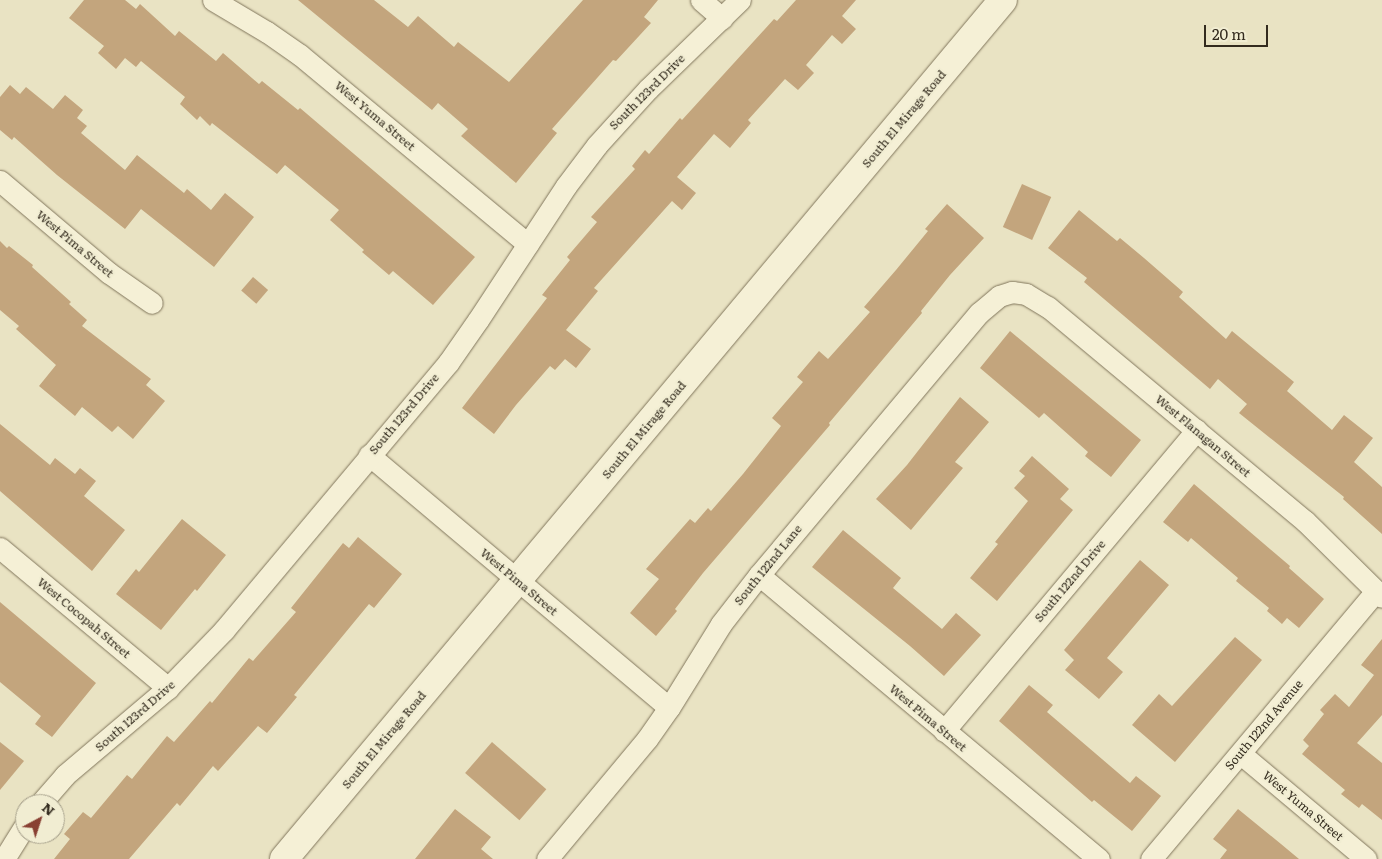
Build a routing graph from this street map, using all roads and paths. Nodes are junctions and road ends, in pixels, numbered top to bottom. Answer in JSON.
{"nodes":[{"id":1,"x":213,"y":0,"type":"edge"},
{"id":2,"x":702,"y":0,"type":"edge"},
{"id":3,"x":740,"y":0,"type":"edge"},
{"id":4,"x":1003,"y":0,"type":"edge"},
{"id":5,"x":722,"y":18,"type":"junction"},
{"id":6,"x":0,"y":181,"type":"edge"},
{"id":7,"x":528,"y":244,"type":"junction"},
{"id":8,"x":1012,"y":292,"type":"joint"},
{"id":9,"x":152,"y":303,"type":"dead end"},
{"id":10,"x":1197,"y":430,"type":"junction"},
{"id":11,"x":369,"y":455,"type":"junction"},
{"id":12,"x":0,"y":548,"type":"edge"},
{"id":13,"x":759,"y":575,"type":"junction"},
{"id":14,"x":517,"y":580,"type":"junction"},
{"id":15,"x":1379,"y":594,"type":"edge"},
{"id":16,"x":168,"y":688,"type":"junction"},
{"id":17,"x":669,"y":708,"type":"junction"},
{"id":18,"x":944,"y":731,"type":"junction"},
{"id":19,"x":1241,"y":754,"type":"junction"},
{"id":20,"x":49,"y":794,"type":"edge"},
{"id":21,"x":15,"y":841,"type":"edge"},
{"id":22,"x":4,"y":859,"type":"edge"},
{"id":23,"x":284,"y":859,"type":"edge"},
{"id":24,"x":547,"y":859,"type":"edge"},
{"id":25,"x":1099,"y":859,"type":"edge"},
{"id":26,"x":1151,"y":859,"type":"edge"},
{"id":27,"x":1366,"y":859,"type":"edge"}],
"edges":[{"from":1,"to":7,"type":"street","name":"West Yuma Street"},
{"from":2,"to":5,"type":"street"},
{"from":3,"to":5,"type":"street","name":"South 123rd Drive"},
{"from":4,"to":14,"type":"main road","name":"South El Mirage Road"},
{"from":5,"to":7,"type":"street","name":"South 123rd Drive"},
{"from":6,"to":9,"type":"street","name":"West Pima Street"},
{"from":7,"to":11,"type":"street","name":"South 123rd Drive"},
{"from":8,"to":10,"type":"street","name":"West Flanagan Street"},
{"from":8,"to":13,"type":"street","name":"South 122nd Lane"},
{"from":10,"to":15,"type":"street","name":"West Flanagan Street"},
{"from":10,"to":18,"type":"street","name":"South 122nd Drive"},
{"from":11,"to":14,"type":"street","name":"West Pima Street"},
{"from":11,"to":16,"type":"street","name":"South 123rd Drive"},
{"from":12,"to":16,"type":"street","name":"West Cocopah Street"},
{"from":13,"to":17,"type":"street","name":"South 122nd Lane"},
{"from":13,"to":18,"type":"street","name":"West Pima Street"},
{"from":14,"to":17,"type":"street","name":"West Pima Street"},
{"from":14,"to":23,"type":"main road","name":"South El Mirage Road"},
{"from":15,"to":19,"type":"street","name":"South 122nd Avenue"},
{"from":16,"to":20,"type":"street","name":"South 123rd Drive"},
{"from":17,"to":24,"type":"street","name":"South 122nd Lane"},
{"from":18,"to":25,"type":"street","name":"West Pima Street"},
{"from":19,"to":26,"type":"street","name":"South 122nd Avenue"},
{"from":19,"to":27,"type":"street","name":"West Yuma Street"},
{"from":21,"to":22,"type":"street"}]}
